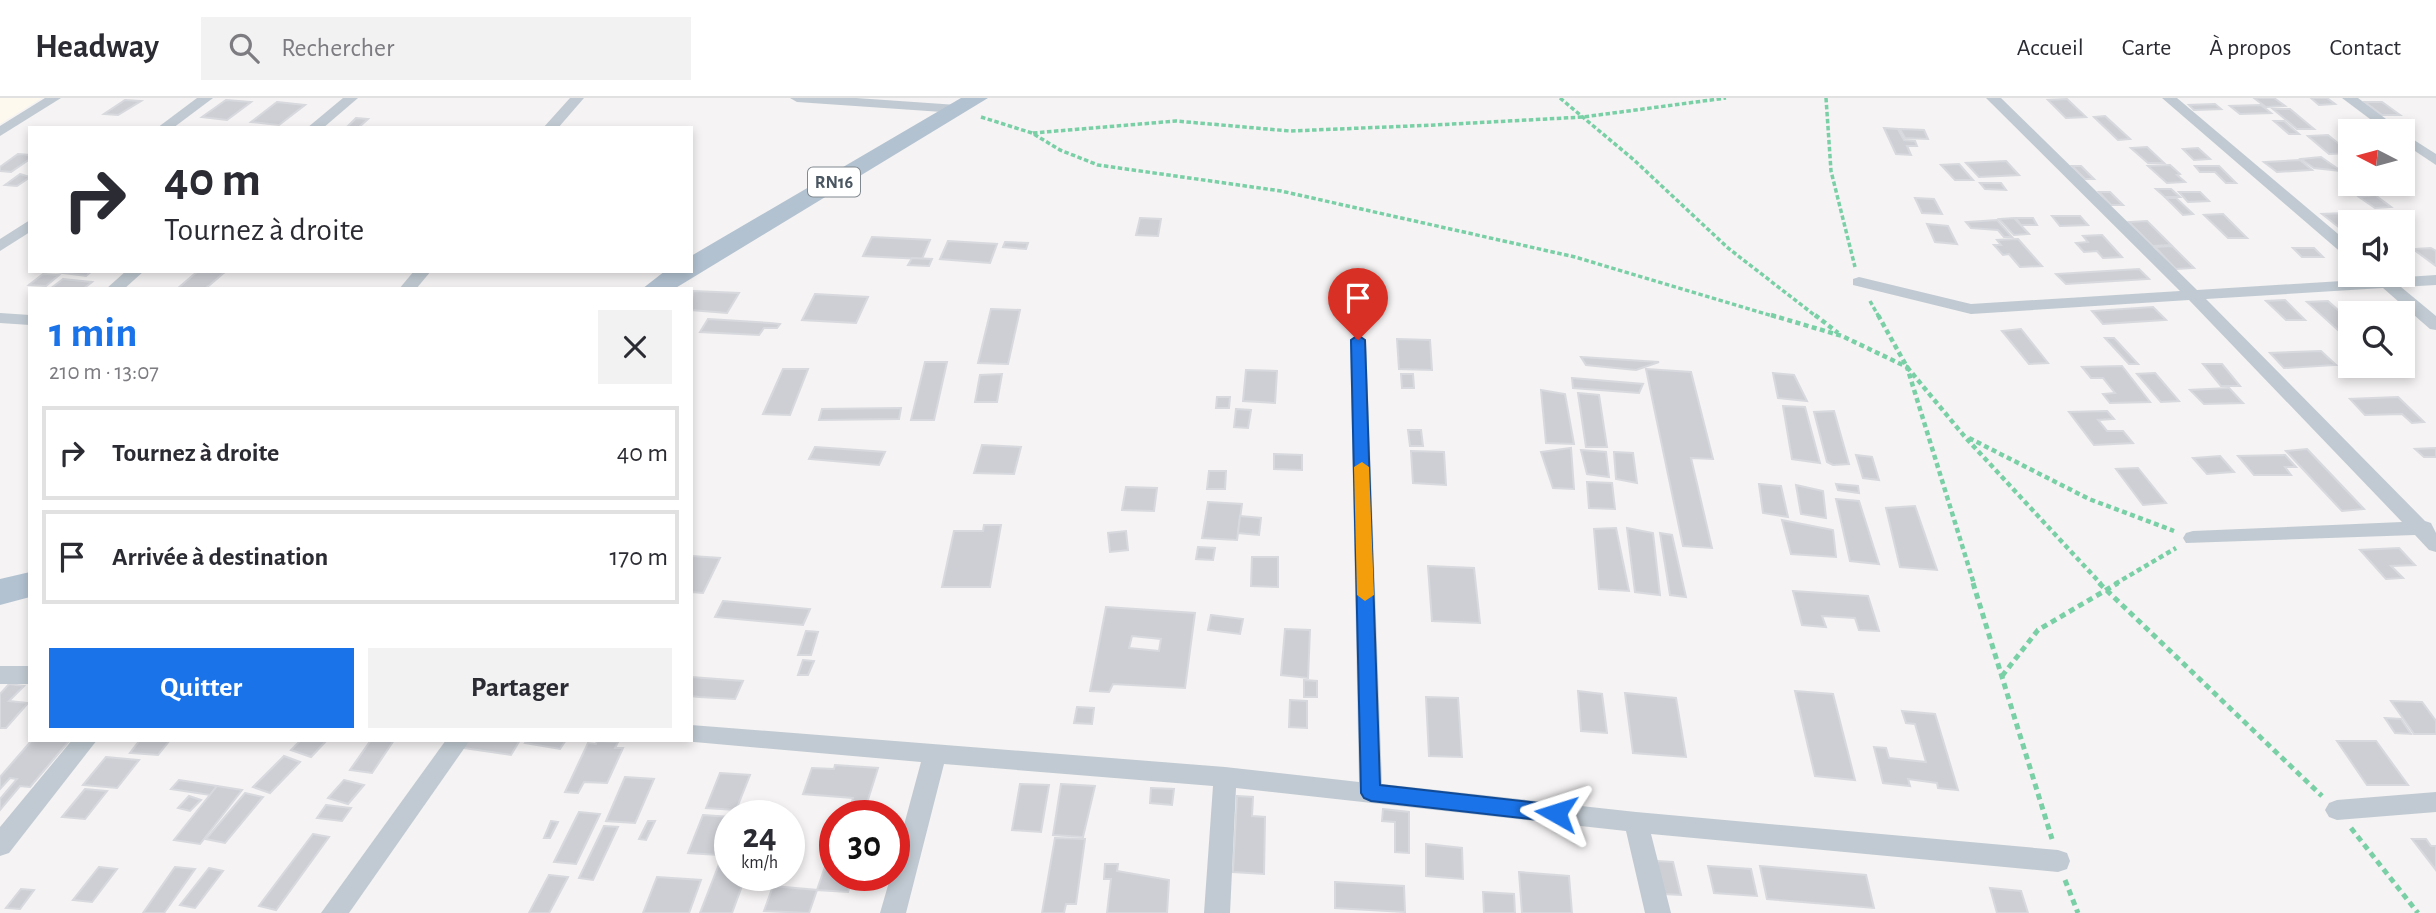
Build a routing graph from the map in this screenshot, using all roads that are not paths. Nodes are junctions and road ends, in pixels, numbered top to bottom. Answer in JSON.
{"nodes":[{"id":1,"x":54,"y":98,"type":"edge"},
{"id":2,"x":205,"y":98,"type":"edge"},
{"id":3,"x":351,"y":98,"type":"edge"},
{"id":4,"x":577,"y":98,"type":"edge"},
{"id":5,"x":797,"y":98,"type":"edge"},
{"id":6,"x":1993,"y":98,"type":"edge"},
{"id":7,"x":2169,"y":98,"type":"edge"},
{"id":8,"x":2348,"y":98,"type":"edge"},
{"id":9,"x":908,"y":102,"type":"edge"},
{"id":10,"x":967,"y":104,"type":"edge"},
{"id":11,"x":2378,"y":119,"type":"edge"},
{"id":12,"x":167,"y":126,"type":"edge"},
{"id":13,"x":316,"y":126,"type":"edge"},
{"id":14,"x":552,"y":126,"type":"edge"},
{"id":15,"x":0,"y":132,"type":"edge"},
{"id":16,"x":2415,"y":146,"type":"edge"},
{"id":17,"x":2436,"y":161,"type":"edge"},
{"id":18,"x":28,"y":226,"type":"edge"},
{"id":19,"x":2338,"y":242,"type":"edge"},
{"id":20,"x":0,"y":246,"type":"edge"},
{"id":21,"x":693,"y":266,"type":"edge"},
{"id":22,"x":134,"y":273,"type":"edge"},
{"id":23,"x":421,"y":273,"type":"edge"},
{"id":24,"x":681,"y":273,"type":"edge"},
{"id":25,"x":2415,"y":279,"type":"edge"},
{"id":26,"x":2436,"y":280,"type":"edge"},
{"id":27,"x":1859,"y":282,"type":"road end"},
{"id":28,"x":2338,"y":282,"type":"edge"},
{"id":29,"x":116,"y":287,"type":"edge"},
{"id":30,"x":409,"y":287,"type":"edge"},
{"id":31,"x":658,"y":287,"type":"edge"},
{"id":32,"x":2392,"y":287,"type":"edge"},
{"id":33,"x":2192,"y":294,"type":"junction"},
{"id":34,"x":0,"y":318,"type":"edge"},
{"id":35,"x":28,"y":320,"type":"edge"},
{"id":36,"x":2436,"y":325,"type":"edge"},
{"id":37,"x":1358,"y":340,"type":"dead end"},
{"id":38,"x":2427,"y":527,"type":"edge"},
{"id":39,"x":2193,"y":538,"type":"road end"},
{"id":40,"x":2436,"y":545,"type":"edge"},
{"id":41,"x":28,"y":585,"type":"edge"},
{"id":42,"x":0,"y":592,"type":"edge"},
{"id":43,"x":0,"y":675,"type":"edge"},
{"id":44,"x":28,"y":675,"type":"edge"},
{"id":45,"x":693,"y":734,"type":"edge"},
{"id":46,"x":84,"y":742,"type":"edge"},
{"id":47,"x":458,"y":742,"type":"edge"},
{"id":48,"x":935,"y":754,"type":"junction"},
{"id":49,"x":1225,"y":776,"type":"junction"},
{"id":50,"x":1371,"y":793,"type":"junction"},
{"id":51,"x":2436,"y":802,"type":"edge"},
{"id":52,"x":2337,"y":810,"type":"road end"},
{"id":53,"x":1636,"y":822,"type":"junction"},
{"id":54,"x":0,"y":845,"type":"edge"},
{"id":55,"x":2058,"y":861,"type":"road end"},
{"id":56,"x":334,"y":913,"type":"edge"},
{"id":57,"x":893,"y":913,"type":"edge"},
{"id":58,"x":1217,"y":913,"type":"edge"},
{"id":59,"x":1658,"y":913,"type":"edge"}],
"edges":[{"from":1,"to":15,"type":"street"},
{"from":2,"to":12,"type":"street"},
{"from":3,"to":13,"type":"street"},
{"from":4,"to":14,"type":"street"},
{"from":5,"to":9,"type":"street"},
{"from":6,"to":33,"type":"street"},
{"from":7,"to":19,"type":"street"},
{"from":8,"to":11,"type":"street"},
{"from":9,"to":10,"type":"street"},
{"from":10,"to":21,"type":"main road","number":"RN16"},
{"from":16,"to":17,"type":"street"},
{"from":18,"to":20,"type":"street"},
{"from":22,"to":29,"type":"street"},
{"from":23,"to":30,"type":"street"},
{"from":24,"to":31,"type":"main road"},
{"from":25,"to":26,"type":"street"},
{"from":27,"to":33,"type":"street"},
{"from":28,"to":33,"type":"street"},
{"from":32,"to":36,"type":"street"},
{"from":33,"to":38,"type":"street"},
{"from":34,"to":35,"type":"street"},
{"from":37,"to":50,"type":"street"},
{"from":38,"to":39,"type":"street"},
{"from":38,"to":40,"type":"street"},
{"from":41,"to":42,"type":"main road"},
{"from":43,"to":44,"type":"street"},
{"from":45,"to":48,"type":"street"},
{"from":46,"to":54,"type":"street"},
{"from":47,"to":56,"type":"street"},
{"from":48,"to":49,"type":"street"},
{"from":48,"to":57,"type":"street"},
{"from":49,"to":50,"type":"street"},
{"from":49,"to":58,"type":"street"},
{"from":50,"to":53,"type":"street"},
{"from":51,"to":52,"type":"street"},
{"from":53,"to":55,"type":"street"},
{"from":53,"to":59,"type":"street"}]}
